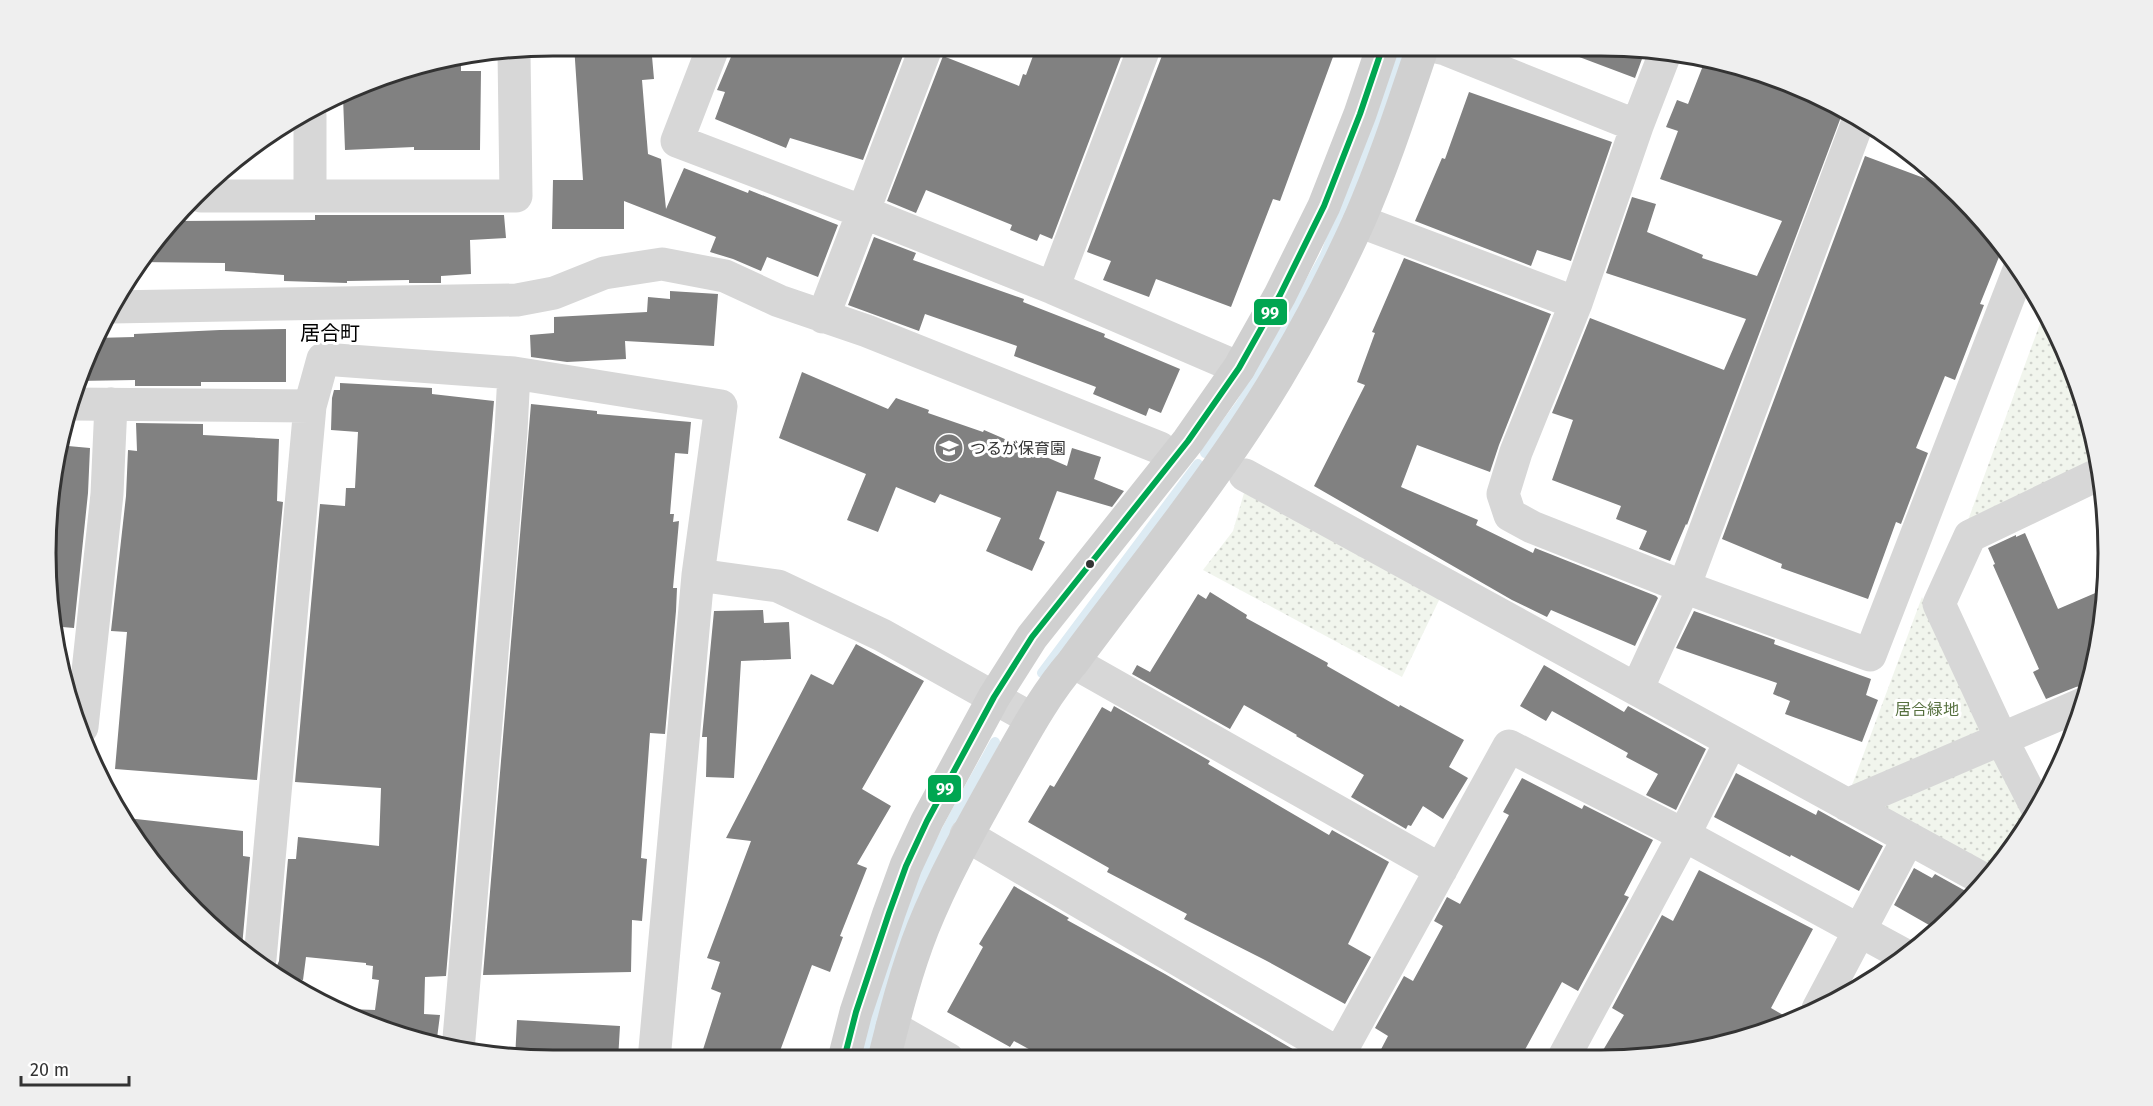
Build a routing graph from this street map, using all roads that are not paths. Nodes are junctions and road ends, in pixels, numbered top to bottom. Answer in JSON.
{"nodes":[{"id":1,"x":710,"y":56,"type":"edge"},
{"id":2,"x":923,"y":56,"type":"edge"},
{"id":3,"x":1141,"y":56,"type":"edge"},
{"id":4,"x":1380,"y":56,"type":"edge"},
{"id":5,"x":1420,"y":56,"type":"edge"},
{"id":6,"x":1462,"y":56,"type":"edge"},
{"id":7,"x":514,"y":58,"type":"edge"},
{"id":8,"x":1663,"y":60,"type":"edge"},
{"id":9,"x":310,"y":119,"type":"edge"},
{"id":10,"x":1637,"y":126,"type":"junction"},
{"id":11,"x":1856,"y":127,"type":"edge"},
{"id":12,"x":206,"y":196,"type":"edge"},
{"id":13,"x":310,"y":196,"type":"junction"},
{"id":14,"x":863,"y":212,"type":"junction"},
{"id":15,"x":1359,"y":221,"type":"junction"},
{"id":16,"x":2015,"y":279,"type":"edge"},
{"id":17,"x":1053,"y":288,"type":"junction"},
{"id":18,"x":1576,"y":303,"type":"junction"},
{"id":19,"x":121,"y":307,"type":"edge"},
{"id":20,"x":824,"y":317,"type":"junction"},
{"id":21,"x":1239,"y":368,"type":"junction"},
{"id":22,"x":514,"y":373,"type":"junction"},
{"id":23,"x":78,"y":404,"type":"edge"},
{"id":24,"x":111,"y":404,"type":"junction"},
{"id":25,"x":310,"y":406,"type":"junction"},
{"id":26,"x":1160,"y":448,"type":"dead end"},
{"id":27,"x":1245,"y":475,"type":"dead end"},
{"id":28,"x":2091,"y":478,"type":"edge"},
{"id":29,"x":698,"y":575,"type":"junction"},
{"id":30,"x":1683,"y":587,"type":"junction"},
{"id":31,"x":1073,"y":662,"type":"junction"},
{"id":32,"x":1637,"y":689,"type":"junction"},
{"id":33,"x":994,"y":697,"type":"junction"},
{"id":34,"x":2072,"y":709,"type":"edge"},
{"id":35,"x":83,"y":716,"type":"edge"},
{"id":36,"x":1032,"y":719,"type":"junction"},
{"id":37,"x":2002,"y":740,"type":"junction"},
{"id":38,"x":1731,"y":741,"type":"junction"},
{"id":39,"x":2032,"y":799,"type":"edge"},
{"id":40,"x":1847,"y":805,"type":"junction"},
{"id":41,"x":966,"y":835,"type":"junction"},
{"id":42,"x":1684,"y":835,"type":"junction"},
{"id":43,"x":1908,"y":839,"type":"junction"},
{"id":44,"x":1441,"y":870,"type":"junction"},
{"id":45,"x":1978,"y":876,"type":"edge"},
{"id":46,"x":1860,"y":930,"type":"junction"},
{"id":47,"x":1898,"y":951,"type":"edge"},
{"id":48,"x":260,"y":955,"type":"edge"},
{"id":49,"x":1825,"y":997,"type":"edge"},
{"id":50,"x":892,"y":1027,"type":"junction"},
{"id":51,"x":459,"y":1041,"type":"edge"},
{"id":52,"x":655,"y":1050,"type":"edge"},
{"id":53,"x":846,"y":1050,"type":"edge"},
{"id":54,"x":886,"y":1050,"type":"edge"},
{"id":55,"x":932,"y":1050,"type":"edge"},
{"id":56,"x":1328,"y":1050,"type":"edge"},
{"id":57,"x":1341,"y":1050,"type":"edge"},
{"id":58,"x":1568,"y":1050,"type":"edge"}],
"edges":[{"from":1,"to":14,"type":"street"},
{"from":2,"to":14,"type":"street"},
{"from":3,"to":17,"type":"street"},
{"from":4,"to":21,"type":"street"},
{"from":5,"to":15,"type":"street"},
{"from":6,"to":10,"type":"street"},
{"from":7,"to":13,"type":"street"},
{"from":8,"to":10,"type":"street"},
{"from":9,"to":13,"type":"street"},
{"from":10,"to":18,"type":"street"},
{"from":11,"to":30,"type":"street"},
{"from":12,"to":13,"type":"street"},
{"from":14,"to":17,"type":"street"},
{"from":14,"to":20,"type":"street"},
{"from":15,"to":18,"type":"street"},
{"from":15,"to":31,"type":"street"},
{"from":16,"to":30,"type":"street"},
{"from":17,"to":21,"type":"street"},
{"from":18,"to":30,"type":"street"},
{"from":19,"to":20,"type":"street"},
{"from":20,"to":26,"type":"street"},
{"from":21,"to":33,"type":"street"},
{"from":22,"to":25,"type":"street"},
{"from":22,"to":29,"type":"street"},
{"from":22,"to":51,"type":"street"},
{"from":23,"to":24,"type":"street"},
{"from":24,"to":25,"type":"street"},
{"from":24,"to":35,"type":"street"},
{"from":25,"to":48,"type":"street"},
{"from":27,"to":32,"type":"street"},
{"from":28,"to":37,"type":"street"},
{"from":29,"to":33,"type":"street"},
{"from":29,"to":52,"type":"street"},
{"from":30,"to":32,"type":"street"},
{"from":31,"to":36,"type":"street"},
{"from":31,"to":44,"type":"street"},
{"from":32,"to":38,"type":"street"},
{"from":33,"to":36,"type":"street"},
{"from":33,"to":53,"type":"street"},
{"from":34,"to":37,"type":"street"},
{"from":36,"to":41,"type":"street"},
{"from":37,"to":39,"type":"street"},
{"from":37,"to":40,"type":"street"},
{"from":38,"to":40,"type":"street"},
{"from":38,"to":42,"type":"street"},
{"from":40,"to":43,"type":"street"},
{"from":41,"to":50,"type":"street"},
{"from":41,"to":56,"type":"street"},
{"from":42,"to":44,"type":"street"},
{"from":42,"to":46,"type":"street"},
{"from":42,"to":58,"type":"street"},
{"from":43,"to":45,"type":"street"},
{"from":43,"to":46,"type":"street"},
{"from":44,"to":57,"type":"street"},
{"from":46,"to":47,"type":"street"},
{"from":46,"to":49,"type":"street"},
{"from":50,"to":54,"type":"street"},
{"from":50,"to":55,"type":"street"}]}
